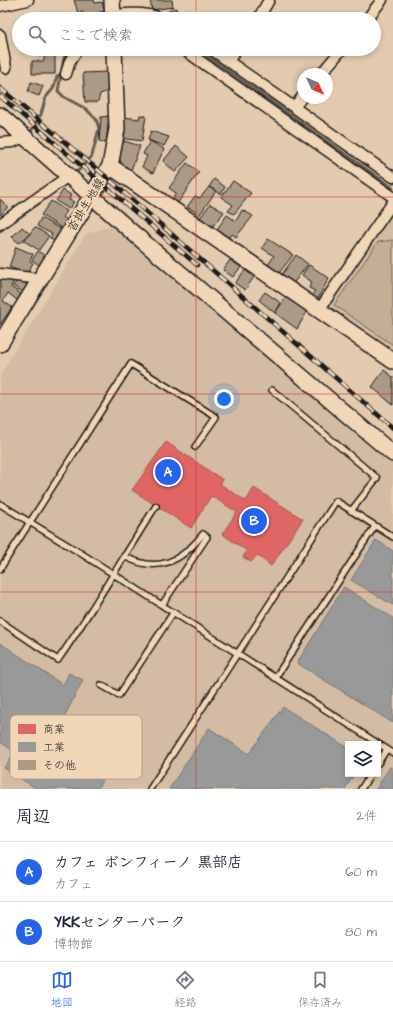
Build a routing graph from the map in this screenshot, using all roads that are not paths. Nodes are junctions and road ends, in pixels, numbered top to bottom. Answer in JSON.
{"nodes":[{"id":1,"x":28,"y":0,"type":"edge"},
{"id":2,"x":269,"y":0,"type":"edge"},
{"id":3,"x":382,"y":0,"type":"edge"},
{"id":4,"x":0,"y":6,"type":"edge"},
{"id":5,"x":262,"y":12,"type":"edge"},
{"id":6,"x":372,"y":12,"type":"edge"},
{"id":7,"x":0,"y":35,"type":"edge"},
{"id":8,"x":73,"y":56,"type":"edge"},
{"id":9,"x":114,"y":56,"type":"edge"},
{"id":10,"x":193,"y":56,"type":"edge"},
{"id":11,"x":221,"y":56,"type":"edge"},
{"id":12,"x":232,"y":56,"type":"edge"},
{"id":13,"x":336,"y":56,"type":"edge"},
{"id":14,"x":228,"y":61,"type":"junction"},
{"id":15,"x":6,"y":68,"type":"dead end"},
{"id":16,"x":326,"y":68,"type":"edge"},
{"id":17,"x":66,"y":74,"type":"dead end"},
{"id":18,"x":297,"y":103,"type":"edge"},
{"id":19,"x":294,"y":107,"type":"junction"},
{"id":20,"x":0,"y":115,"type":"edge"},
{"id":21,"x":25,"y":136,"type":"junction"},
{"id":22,"x":0,"y":143,"type":"edge"},
{"id":23,"x":110,"y":166,"type":"junction"},
{"id":24,"x":70,"y":175,"type":"junction"},
{"id":25,"x":393,"y":178,"type":"edge"},
{"id":26,"x":91,"y":196,"type":"junction"},
{"id":27,"x":393,"y":198,"type":"edge"},
{"id":28,"x":393,"y":202,"type":"edge"},
{"id":29,"x":0,"y":224,"type":"edge"},
{"id":30,"x":0,"y":274,"type":"edge"},
{"id":31,"x":40,"y":279,"type":"junction"},
{"id":32,"x":319,"y":310,"type":"junction"},
{"id":33,"x":0,"y":344,"type":"edge"},
{"id":34,"x":393,"y":361,"type":"edge"},
{"id":35,"x":272,"y":390,"type":"dead end"},
{"id":36,"x":195,"y":447,"type":"dead end"},
{"id":37,"x":393,"y":454,"type":"edge"},
{"id":38,"x":0,"y":504,"type":"edge"},
{"id":39,"x":156,"y":506,"type":"dead end"},
{"id":40,"x":351,"y":511,"type":"junction"},
{"id":41,"x":30,"y":522,"type":"junction"},
{"id":42,"x":375,"y":526,"type":"junction"},
{"id":43,"x":393,"y":538,"type":"edge"},
{"id":44,"x":124,"y":556,"type":"junction"},
{"id":45,"x":0,"y":569,"type":"edge"},
{"id":46,"x":112,"y":574,"type":"junction"},
{"id":47,"x":162,"y":605,"type":"junction"},
{"id":48,"x":174,"y":613,"type":"junction"},
{"id":49,"x":0,"y":621,"type":"edge"},
{"id":50,"x":236,"y":653,"type":"junction"},
{"id":51,"x":275,"y":678,"type":"junction"},
{"id":52,"x":100,"y":686,"type":"dead end"},
{"id":53,"x":387,"y":749,"type":"junction"},
{"id":54,"x":393,"y":753,"type":"edge"},
{"id":55,"x":381,"y":758,"type":"edge"},
{"id":56,"x":369,"y":777,"type":"edge"},
{"id":57,"x":150,"y":789,"type":"edge"},
{"id":58,"x":361,"y":789,"type":"edge"}],
"edges":[{"from":1,"to":4,"type":"street"},
{"from":2,"to":5,"type":"street"},
{"from":3,"to":6,"type":"street"},
{"from":7,"to":15,"type":"street"},
{"from":8,"to":17,"type":"street"},
{"from":9,"to":23,"type":"street","name":"沓掛生地線"},
{"from":10,"to":27,"type":"street"},
{"from":11,"to":14,"type":"street"},
{"from":12,"to":14,"type":"street"},
{"from":13,"to":16,"type":"street"},
{"from":14,"to":19,"type":"street"},
{"from":18,"to":19,"type":"street"},
{"from":19,"to":25,"type":"street"},
{"from":20,"to":21,"type":"street"},
{"from":21,"to":22,"type":"street"},
{"from":21,"to":24,"type":"street"},
{"from":23,"to":26,"type":"street","name":"沓掛生地線"},
{"from":23,"to":32,"type":"street"},
{"from":24,"to":26,"type":"street"},
{"from":24,"to":29,"type":"street"},
{"from":26,"to":31,"type":"street","name":"沓掛生地線"},
{"from":26,"to":37,"type":"street"},
{"from":28,"to":32,"type":"street"},
{"from":30,"to":31,"type":"street"},
{"from":31,"to":33,"type":"street","name":"沓掛生地線"},
{"from":32,"to":34,"type":"street"},
{"from":35,"to":40,"type":"lane"},
{"from":36,"to":41,"type":"lane"},
{"from":38,"to":41,"type":"lane"},
{"from":39,"to":44,"type":"lane"},
{"from":40,"to":42,"type":"lane"},
{"from":40,"to":50,"type":"lane"},
{"from":41,"to":45,"type":"lane"},
{"from":41,"to":46,"type":"lane"},
{"from":42,"to":43,"type":"lane"},
{"from":42,"to":51,"type":"lane"},
{"from":44,"to":46,"type":"lane"},
{"from":44,"to":47,"type":"lane"},
{"from":46,"to":47,"type":"lane"},
{"from":46,"to":49,"type":"lane"},
{"from":47,"to":48,"type":"lane"},
{"from":48,"to":50,"type":"lane"},
{"from":48,"to":52,"type":"lane"},
{"from":50,"to":51,"type":"lane"},
{"from":50,"to":57,"type":"lane"},
{"from":51,"to":53,"type":"lane"},
{"from":53,"to":54,"type":"lane"},
{"from":53,"to":55,"type":"lane"},
{"from":56,"to":58,"type":"lane"}]}
